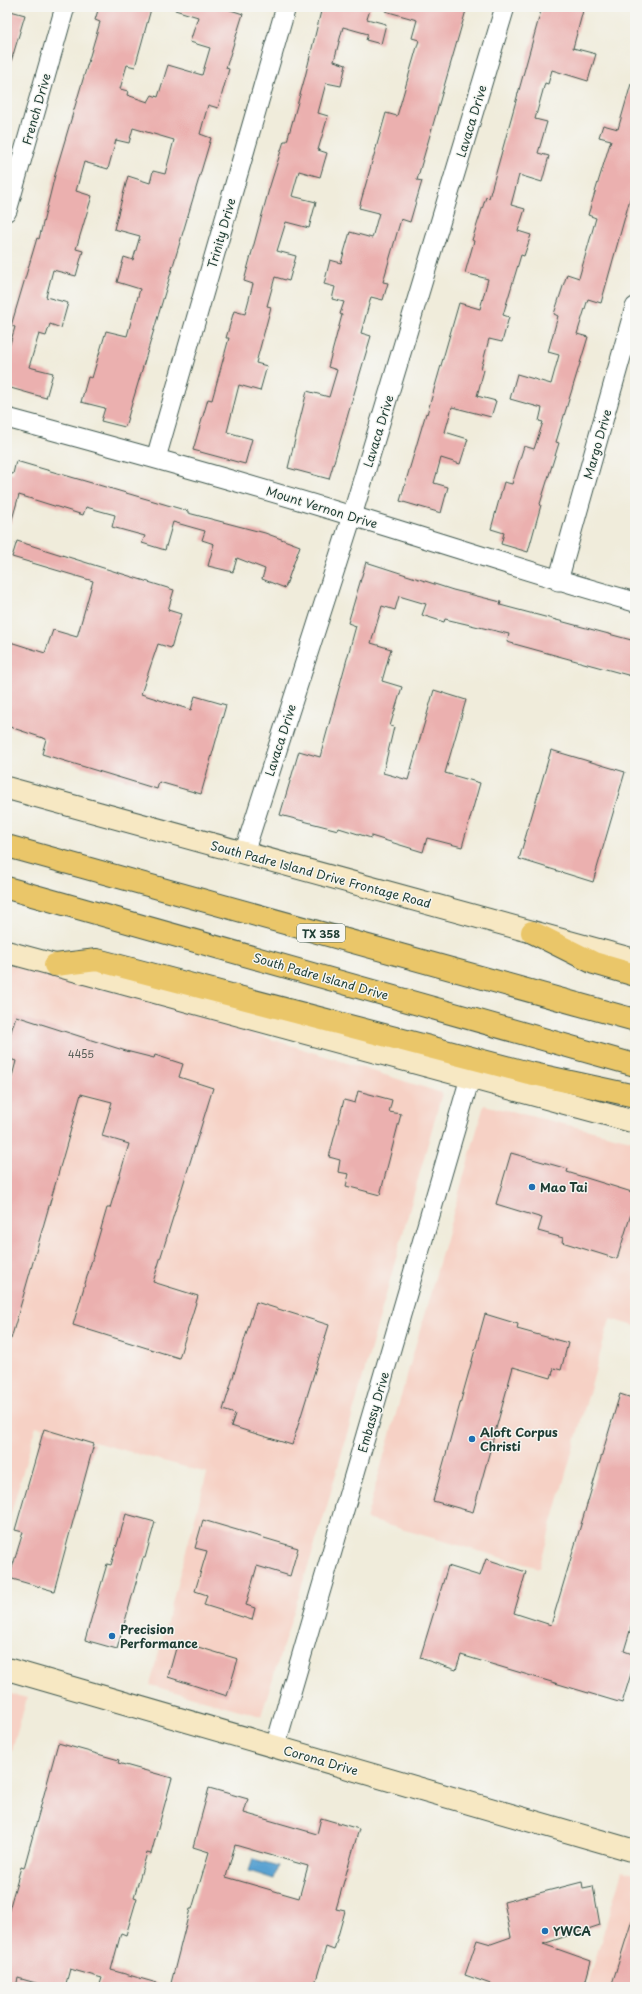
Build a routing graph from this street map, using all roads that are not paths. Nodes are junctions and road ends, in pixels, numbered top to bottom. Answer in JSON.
{"nodes":[{"id":1,"x":65,"y":7,"type":"edge"},
{"id":2,"x":286,"y":7,"type":"edge"},
{"id":3,"x":505,"y":7,"type":"edge"},
{"id":4,"x":7,"y":211,"type":"edge"},
{"id":5,"x":635,"y":306,"type":"edge"},
{"id":6,"x":7,"y":418,"type":"edge"},
{"id":7,"x":156,"y":458,"type":"junction"},
{"id":8,"x":352,"y":516,"type":"junction"},
{"id":9,"x":558,"y":581,"type":"junction"},
{"id":10,"x":635,"y":602,"type":"edge"},
{"id":11,"x":7,"y":788,"type":"edge"},
{"id":12,"x":7,"y":846,"type":"edge"},
{"id":13,"x":244,"y":853,"type":"junction"},
{"id":14,"x":7,"y":888,"type":"edge"},
{"id":15,"x":532,"y":932,"type":"junction"},
{"id":16,"x":7,"y":952,"type":"edge"},
{"id":17,"x":635,"y":960,"type":"edge"},
{"id":18,"x":55,"y":965,"type":"junction"},
{"id":19,"x":635,"y":975,"type":"edge"},
{"id":20,"x":635,"y":1020,"type":"edge"},
{"id":21,"x":635,"y":1065,"type":"edge"},
{"id":22,"x":470,"y":1078,"type":"junction"},
{"id":23,"x":635,"y":1096,"type":"edge"},
{"id":24,"x":635,"y":1122,"type":"edge"},
{"id":25,"x":7,"y":1669,"type":"edge"},
{"id":26,"x":275,"y":1747,"type":"junction"},
{"id":27,"x":635,"y":1851,"type":"edge"}],
"edges":[{"from":1,"to":4,"type":"street","name":"French Drive"},
{"from":2,"to":7,"type":"street","name":"Trinity Drive"},
{"from":3,"to":8,"type":"street","name":"Lavaca Drive"},
{"from":5,"to":9,"type":"street","name":"Margo Drive"},
{"from":6,"to":7,"type":"street","name":"Mount Vernon Drive"},
{"from":7,"to":8,"type":"street","name":"Mount Vernon Drive"},
{"from":8,"to":9,"type":"street","name":"Mount Vernon Drive"},
{"from":8,"to":13,"type":"street","name":"Lavaca Drive"},
{"from":9,"to":10,"type":"street","name":"Mount Vernon Drive"},
{"from":11,"to":13,"type":"main road","name":"South Padre Island Drive Frontage Road"},
{"from":12,"to":20,"type":"highway","number":"TX 358"},
{"from":13,"to":15,"type":"main road","name":"South Padre Island Drive Frontage Road"},
{"from":14,"to":21,"type":"highway","name":"South Padre Island Drive"},
{"from":15,"to":17,"type":"main road","name":"South Padre Island Drive Frontage Road"},
{"from":15,"to":19,"type":"highway"},
{"from":16,"to":18,"type":"main road"},
{"from":18,"to":22,"type":"main road"},
{"from":18,"to":23,"type":"highway"},
{"from":22,"to":24,"type":"main road"},
{"from":22,"to":26,"type":"street","name":"Embassy Drive"},
{"from":25,"to":26,"type":"main road","name":"Corona Drive"},
{"from":26,"to":27,"type":"main road","name":"Corona Drive"}]}
